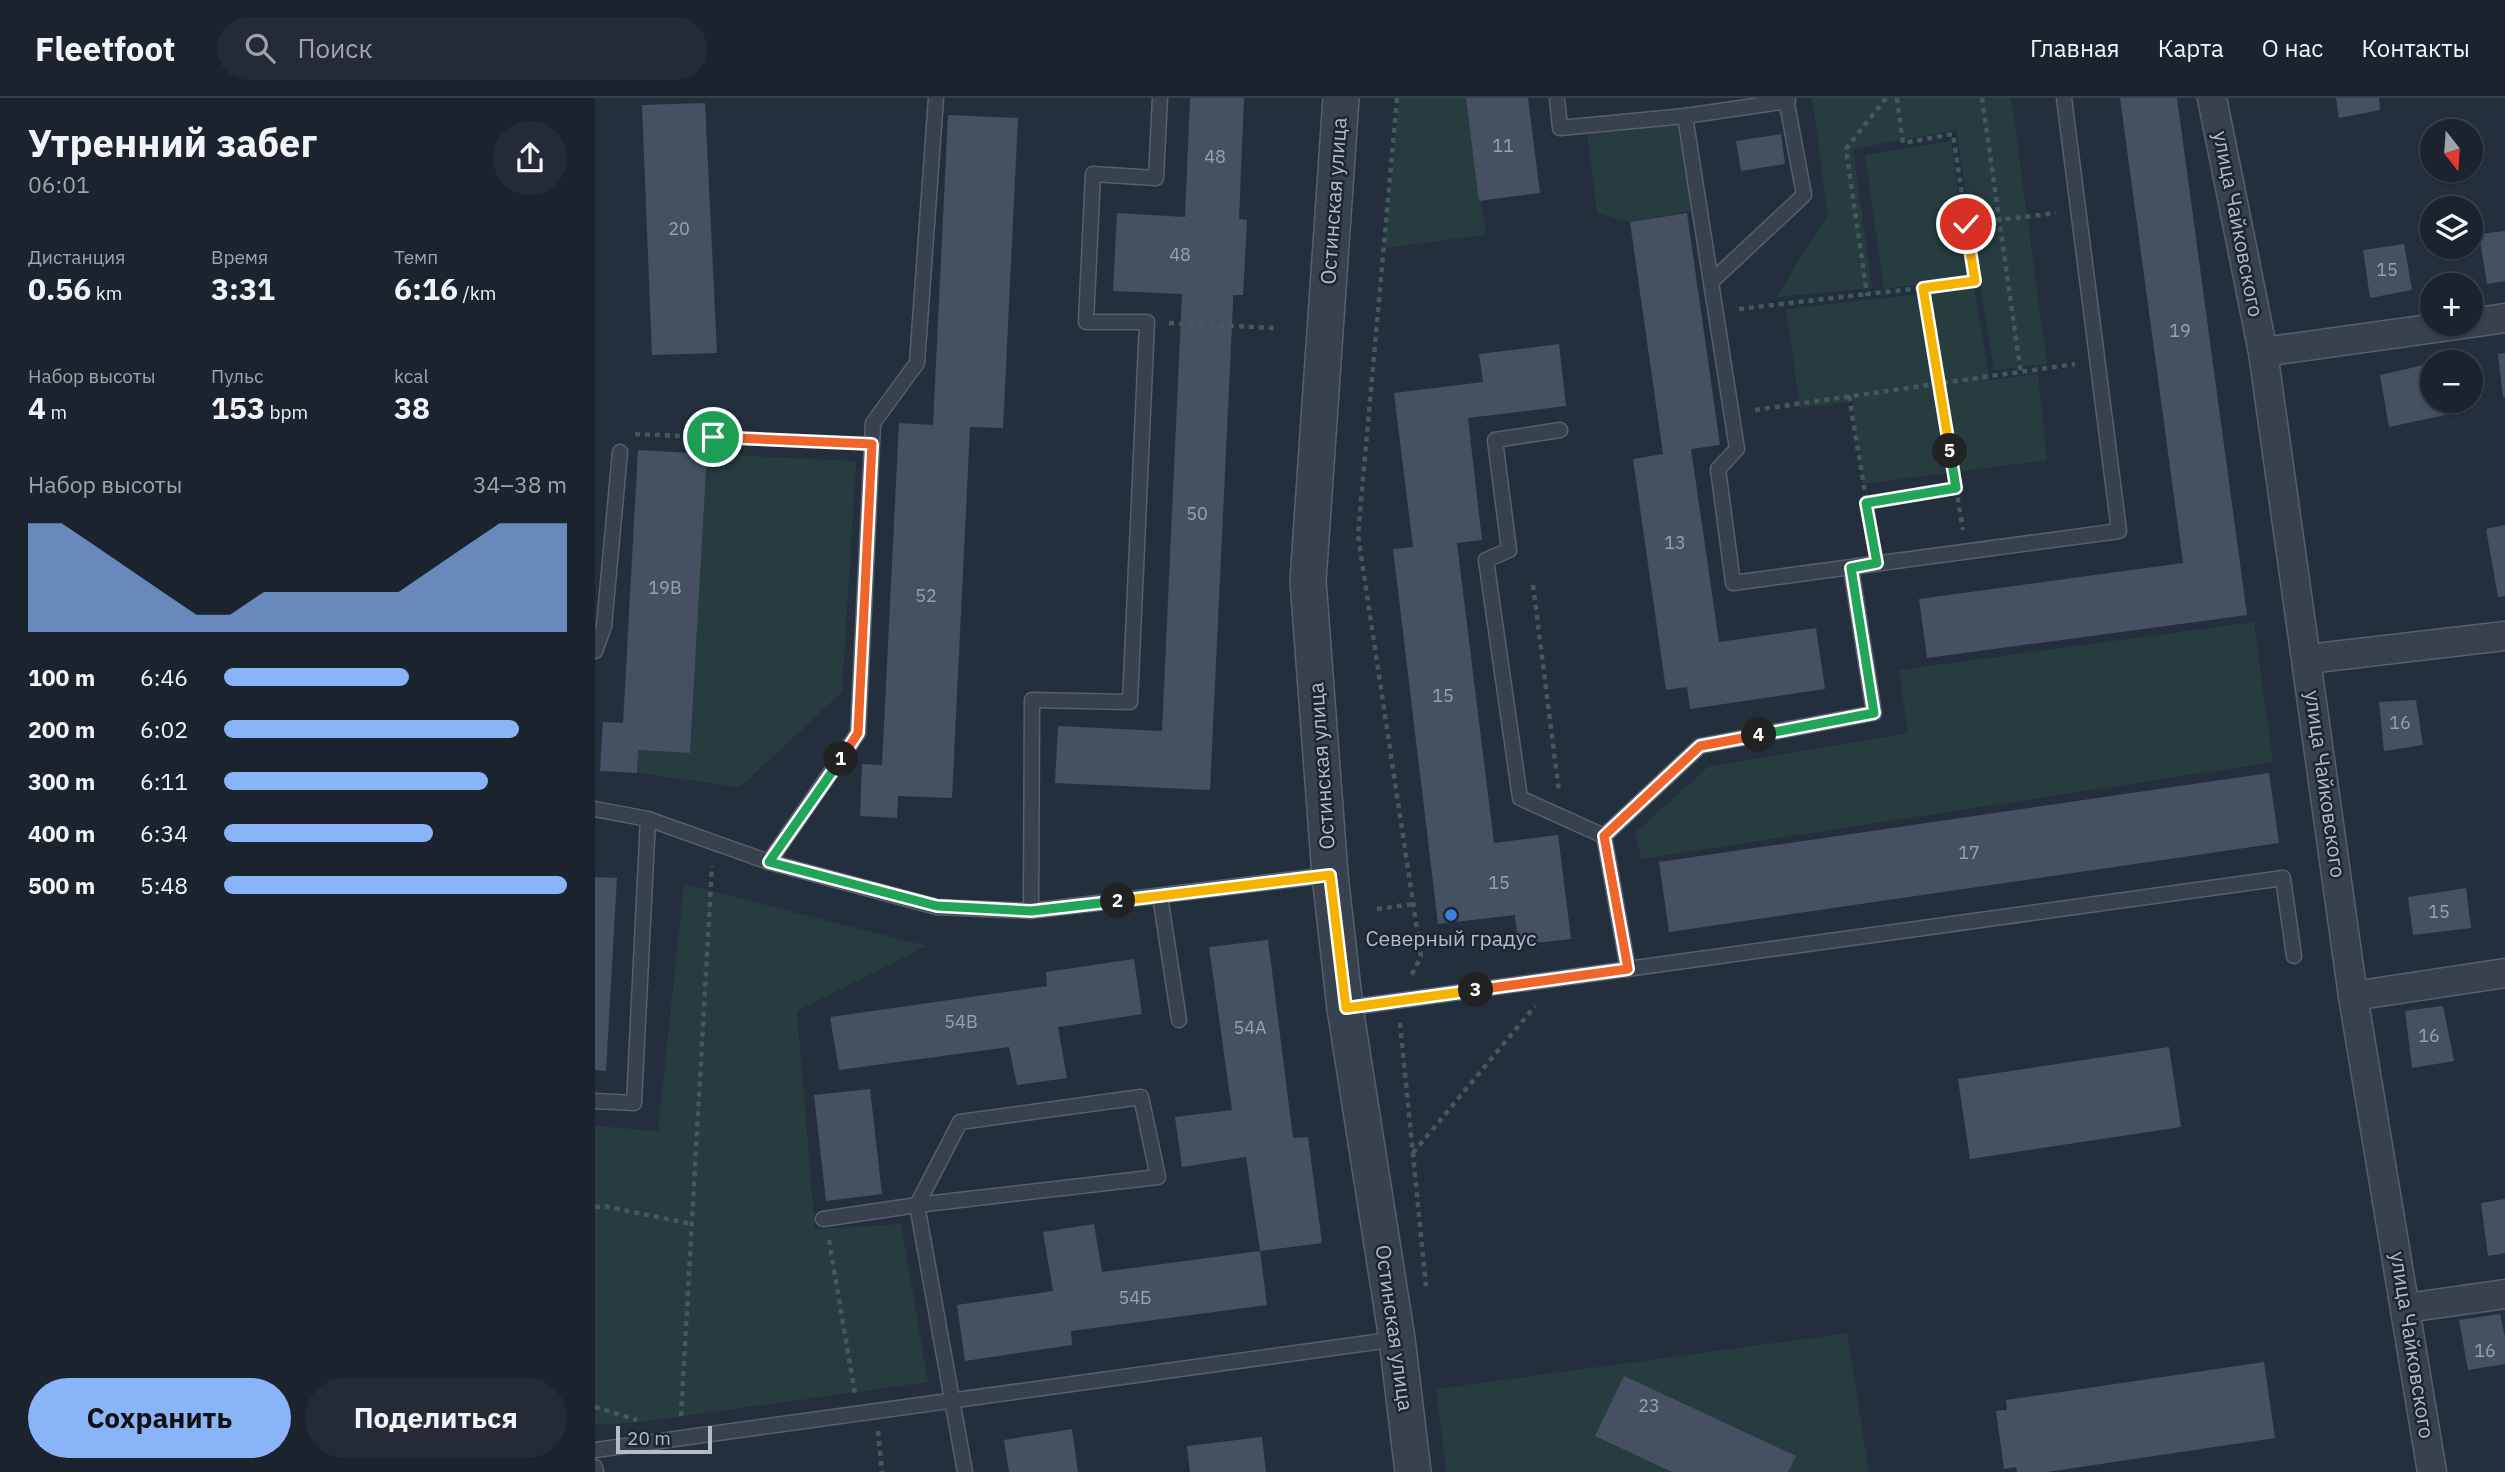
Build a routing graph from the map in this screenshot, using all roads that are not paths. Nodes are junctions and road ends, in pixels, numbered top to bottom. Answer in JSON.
{"nodes":[{"id":1,"x":936,"y":98,"type":"edge"},
{"id":2,"x":1160,"y":98,"type":"edge"},
{"id":3,"x":1341,"y":98,"type":"edge"},
{"id":4,"x":1557,"y":98,"type":"edge"},
{"id":5,"x":2064,"y":98,"type":"edge"},
{"id":6,"x":2212,"y":98,"type":"edge"},
{"id":7,"x":1787,"y":100,"type":"edge"},
{"id":8,"x":1685,"y":116,"type":"junction"},
{"id":9,"x":1711,"y":282,"type":"junction"},
{"id":10,"x":2505,"y":318,"type":"edge"},
{"id":11,"x":2483,"y":321,"type":"edge"},
{"id":12,"x":2420,"y":330,"type":"edge"},
{"id":13,"x":2263,"y":352,"type":"junction"},
{"id":14,"x":1560,"y":430,"type":"dead end"},
{"id":15,"x":620,"y":452,"type":"dead end"},
{"id":16,"x":1851,"y":568,"type":"junction"},
{"id":17,"x":2505,"y":636,"type":"edge"},
{"id":18,"x":595,"y":651,"type":"edge"},
{"id":19,"x":2308,"y":659,"type":"junction"},
{"id":20,"x":595,"y":809,"type":"edge"},
{"id":21,"x":648,"y":820,"type":"junction"},
{"id":22,"x":1604,"y":836,"type":"junction"},
{"id":23,"x":769,"y":862,"type":"junction"},
{"id":24,"x":1330,"y":875,"type":"junction"},
{"id":25,"x":1160,"y":895,"type":"junction"},
{"id":26,"x":1031,"y":911,"type":"junction"},
{"id":27,"x":2294,"y":956,"type":"dead end"},
{"id":28,"x":1628,"y":969,"type":"junction"},
{"id":29,"x":2505,"y":973,"type":"edge"},
{"id":30,"x":2353,"y":996,"type":"junction"},
{"id":31,"x":1346,"y":1008,"type":"junction"},
{"id":32,"x":1179,"y":1020,"type":"dead end"},
{"id":33,"x":595,"y":1101,"type":"edge"},
{"id":34,"x":918,"y":1205,"type":"junction"},
{"id":35,"x":825,"y":1224,"type":"road end"},
{"id":36,"x":2505,"y":1294,"type":"edge"},
{"id":37,"x":2406,"y":1308,"type":"junction"},
{"id":38,"x":1397,"y":1339,"type":"junction"},
{"id":39,"x":950,"y":1403,"type":"junction"},
{"id":40,"x":595,"y":1450,"type":"edge"},
{"id":41,"x":965,"y":1472,"type":"edge"},
{"id":42,"x":1413,"y":1472,"type":"edge"},
{"id":43,"x":2432,"y":1472,"type":"edge"}],
"edges":[{"from":1,"to":23,"type":"lane"},
{"from":2,"to":26,"type":"lane"},
{"from":3,"to":24,"type":"street","name":"Остинская улица"},
{"from":4,"to":8,"type":"lane"},
{"from":5,"to":16,"type":"lane"},
{"from":6,"to":13,"type":"street","name":"улица Чайковского"},
{"from":7,"to":8,"type":"lane"},
{"from":7,"to":9,"type":"lane"},
{"from":8,"to":9,"type":"lane"},
{"from":9,"to":16,"type":"lane"},
{"from":10,"to":11,"type":"street"},
{"from":12,"to":13,"type":"street"},
{"from":13,"to":19,"type":"street","name":"улица Чайковского"},
{"from":14,"to":22,"type":"lane"},
{"from":15,"to":18,"type":"lane"},
{"from":16,"to":22,"type":"lane"},
{"from":17,"to":19,"type":"street"},
{"from":19,"to":30,"type":"street","name":"улица Чайковского"},
{"from":20,"to":21,"type":"lane"},
{"from":21,"to":23,"type":"lane"},
{"from":21,"to":33,"type":"lane"},
{"from":22,"to":28,"type":"lane"},
{"from":23,"to":26,"type":"lane"},
{"from":24,"to":25,"type":"lane"},
{"from":24,"to":31,"type":"street","name":"Остинская улица"},
{"from":25,"to":26,"type":"lane"},
{"from":25,"to":32,"type":"lane"},
{"from":27,"to":28,"type":"lane"},
{"from":28,"to":31,"type":"lane"},
{"from":29,"to":30,"type":"street"},
{"from":30,"to":37,"type":"street","name":"улица Чайковского"},
{"from":31,"to":38,"type":"street","name":"Остинская улица"},
{"from":34,"to":34,"type":"lane"},
{"from":34,"to":35,"type":"lane"},
{"from":34,"to":39,"type":"lane"},
{"from":36,"to":37,"type":"street"},
{"from":37,"to":43,"type":"street","name":"улица Чайковского"},
{"from":38,"to":39,"type":"lane"},
{"from":38,"to":42,"type":"street","name":"Остинская улица"},
{"from":39,"to":40,"type":"lane"},
{"from":39,"to":41,"type":"lane"}]}
